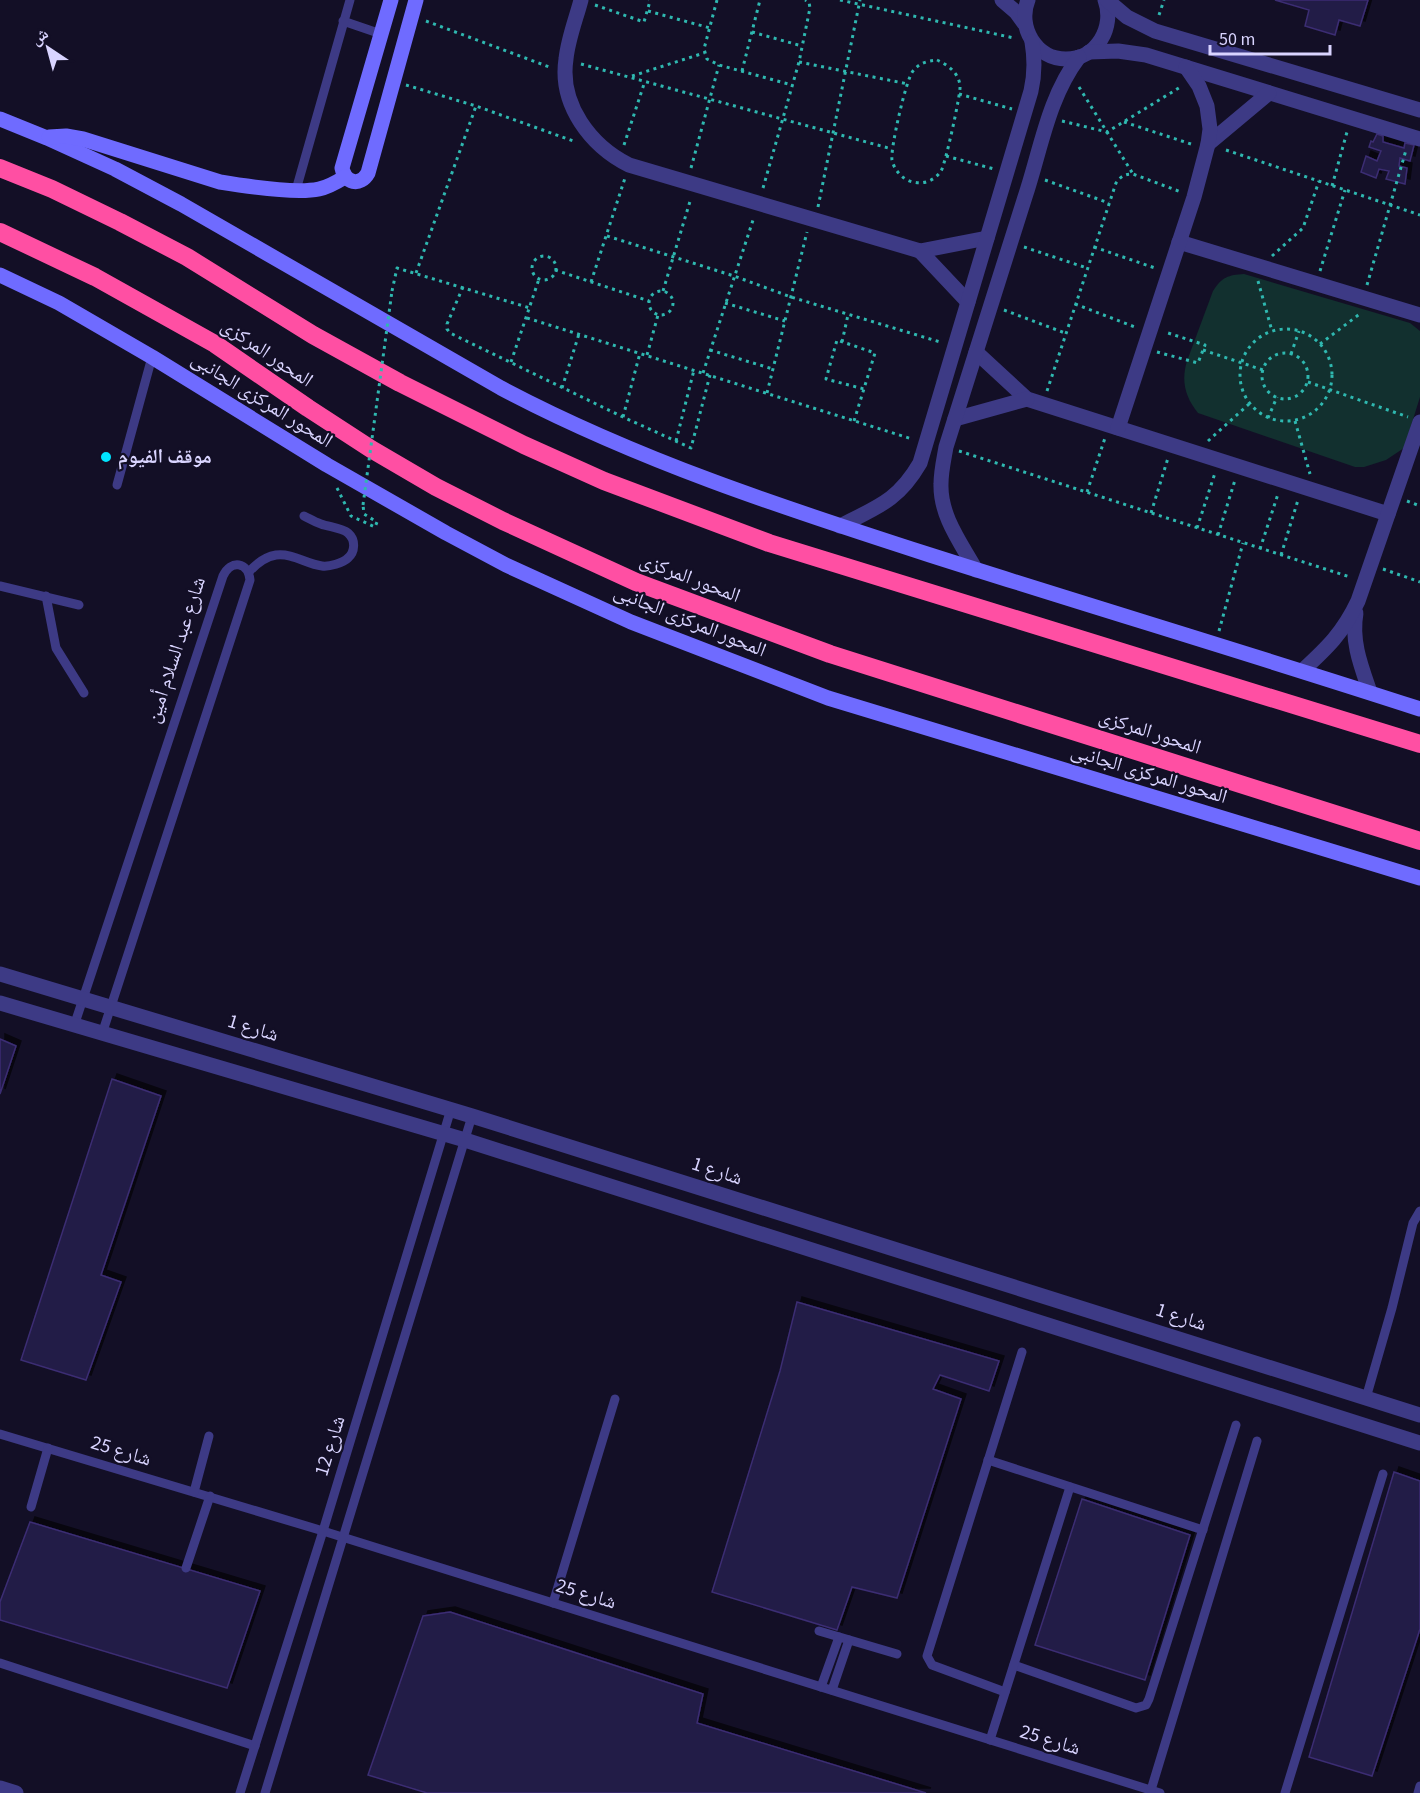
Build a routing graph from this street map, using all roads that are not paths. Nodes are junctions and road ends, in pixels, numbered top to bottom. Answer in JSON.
{"nodes":[{"id":1,"x":350,"y":0,"type":"edge"},
{"id":2,"x":391,"y":0,"type":"edge"},
{"id":3,"x":416,"y":0,"type":"edge"},
{"id":4,"x":1002,"y":0,"type":"edge"},
{"id":5,"x":1028,"y":0,"type":"edge"},
{"id":6,"x":1106,"y":0,"type":"edge"},
{"id":7,"x":587,"y":2,"type":"edge"},
{"id":8,"x":343,"y":21,"type":"junction"},
{"id":9,"x":1024,"y":23,"type":"junction"},
{"id":10,"x":381,"y":34,"type":"junction"},
{"id":11,"x":1032,"y":42,"type":"junction"},
{"id":12,"x":1084,"y":54,"type":"junction"},
{"id":13,"x":1190,"y":73,"type":"junction"},
{"id":14,"x":1269,"y":93,"type":"junction"},
{"id":15,"x":1420,"y":110,"type":"edge"},
{"id":16,"x":0,"y":119,"type":"edge"},
{"id":17,"x":47,"y":138,"type":"junction"},
{"id":18,"x":1415,"y":138,"type":"edge"},
{"id":19,"x":1208,"y":147,"type":"junction"},
{"id":20,"x":0,"y":168,"type":"edge"},
{"id":21,"x":345,"y":177,"type":"junction"},
{"id":22,"x":296,"y":190,"type":"junction"},
{"id":23,"x":0,"y":232,"type":"edge"},
{"id":24,"x":987,"y":238,"type":"junction"},
{"id":25,"x":1179,"y":242,"type":"junction"},
{"id":26,"x":920,"y":251,"type":"junction"},
{"id":27,"x":0,"y":275,"type":"edge"},
{"id":28,"x":968,"y":302,"type":"junction"},
{"id":29,"x":1420,"y":315,"type":"edge"},
{"id":30,"x":976,"y":352,"type":"junction"},
{"id":31,"x":152,"y":357,"type":"junction"},
{"id":32,"x":1027,"y":399,"type":"junction"},
{"id":33,"x":955,"y":419,"type":"junction"},
{"id":34,"x":1414,"y":420,"type":"edge"},
{"id":35,"x":1114,"y":426,"type":"junction"},
{"id":36,"x":117,"y":485,"type":"dead end"},
{"id":37,"x":1388,"y":514,"type":"junction"},
{"id":38,"x":304,"y":516,"type":"dead end"},
{"id":39,"x":840,"y":526,"type":"junction"},
{"id":40,"x":976,"y":570,"type":"junction"},
{"id":41,"x":249,"y":572,"type":"junction"},
{"id":42,"x":0,"y":586,"type":"edge"},
{"id":43,"x":46,"y":596,"type":"junction"},
{"id":44,"x":1358,"y":601,"type":"junction"},
{"id":45,"x":79,"y":605,"type":"dead end"},
{"id":46,"x":1302,"y":671,"type":"junction"},
{"id":47,"x":84,"y":693,"type":"dead end"},
{"id":48,"x":1370,"y":693,"type":"junction"},
{"id":49,"x":1420,"y":709,"type":"edge"},
{"id":50,"x":1420,"y":744,"type":"edge"},
{"id":51,"x":1420,"y":841,"type":"edge"},
{"id":52,"x":1420,"y":878,"type":"edge"},
{"id":53,"x":0,"y":974,"type":"edge"},
{"id":54,"x":83,"y":999,"type":"junction"},
{"id":55,"x":0,"y":1003,"type":"edge"},
{"id":56,"x":111,"y":1007,"type":"junction"},
{"id":57,"x":74,"y":1026,"type":"junction"},
{"id":58,"x":102,"y":1034,"type":"junction"},
{"id":59,"x":451,"y":1109,"type":"junction"},
{"id":60,"x":472,"y":1116,"type":"junction"},
{"id":61,"x":443,"y":1134,"type":"junction"},
{"id":62,"x":465,"y":1140,"type":"junction"},
{"id":63,"x":1420,"y":1211,"type":"edge"},
{"id":64,"x":1022,"y":1352,"type":"dead end"},
{"id":65,"x":1366,"y":1398,"type":"junction"},
{"id":66,"x":615,"y":1399,"type":"dead end"},
{"id":67,"x":1420,"y":1415,"type":"edge"},
{"id":68,"x":1236,"y":1425,"type":"dead end"},
{"id":69,"x":0,"y":1434,"type":"edge"},
{"id":70,"x":209,"y":1436,"type":"dead end"},
{"id":71,"x":1257,"y":1441,"type":"dead end"},
{"id":72,"x":1420,"y":1443,"type":"edge"},
{"id":73,"x":48,"y":1448,"type":"junction"},
{"id":74,"x":988,"y":1460,"type":"junction"},
{"id":75,"x":1383,"y":1474,"type":"dead end"},
{"id":76,"x":1070,"y":1487,"type":"junction"},
{"id":77,"x":194,"y":1492,"type":"junction"},
{"id":78,"x":210,"y":1496,"type":"junction"},
{"id":79,"x":31,"y":1507,"type":"dead end"},
{"id":80,"x":1203,"y":1530,"type":"junction"},
{"id":81,"x":323,"y":1531,"type":"junction"},
{"id":82,"x":344,"y":1537,"type":"junction"},
{"id":83,"x":186,"y":1568,"type":"dead end"},
{"id":84,"x":553,"y":1603,"type":"junction"},
{"id":85,"x":819,"y":1631,"type":"dead end"},
{"id":86,"x":839,"y":1637,"type":"junction"},
{"id":87,"x":849,"y":1640,"type":"junction"},
{"id":88,"x":897,"y":1654,"type":"dead end"},
{"id":89,"x":0,"y":1662,"type":"edge"},
{"id":90,"x":1014,"y":1665,"type":"junction"},
{"id":91,"x":822,"y":1687,"type":"junction"},
{"id":92,"x":832,"y":1690,"type":"junction"},
{"id":93,"x":1005,"y":1692,"type":"junction"},
{"id":94,"x":990,"y":1740,"type":"junction"},
{"id":95,"x":255,"y":1746,"type":"junction"},
{"id":96,"x":1420,"y":1786,"type":"edge"},
{"id":97,"x":0,"y":1788,"type":"edge"},
{"id":98,"x":1155,"y":1792,"type":"edge"},
{"id":99,"x":16,"y":1793,"type":"edge"},
{"id":100,"x":240,"y":1793,"type":"edge"},
{"id":101,"x":265,"y":1793,"type":"edge"},
{"id":102,"x":1285,"y":1793,"type":"edge"},
{"id":103,"x":1418,"y":1793,"type":"edge"}],
"edges":[{"from":1,"to":8,"type":"lane"},
{"from":2,"to":10,"type":"main road"},
{"from":3,"to":21,"type":"main road"},
{"from":4,"to":9,"type":"street"},
{"from":5,"to":9,"type":"street"},
{"from":6,"to":12,"type":"street"},
{"from":6,"to":15,"type":"street"},
{"from":7,"to":26,"type":"street"},
{"from":8,"to":10,"type":"lane"},
{"from":8,"to":22,"type":"lane"},
{"from":9,"to":11,"type":"street"},
{"from":10,"to":21,"type":"main road"},
{"from":11,"to":12,"type":"street"},
{"from":11,"to":24,"type":"street"},
{"from":12,"to":13,"type":"street"},
{"from":12,"to":30,"type":"street"},
{"from":13,"to":14,"type":"street"},
{"from":13,"to":19,"type":"street"},
{"from":14,"to":18,"type":"street"},
{"from":14,"to":19,"type":"street"},
{"from":16,"to":17,"type":"main road"},
{"from":17,"to":22,"type":"main road"},
{"from":17,"to":39,"type":"main road"},
{"from":19,"to":25,"type":"street"},
{"from":20,"to":50,"type":"highway","name":"المحور المركزى"},
{"from":21,"to":22,"type":"main road"},
{"from":23,"to":51,"type":"highway","name":"المحور المركزى"},
{"from":24,"to":26,"type":"street"},
{"from":24,"to":28,"type":"street"},
{"from":25,"to":29,"type":"street"},
{"from":25,"to":35,"type":"street"},
{"from":26,"to":28,"type":"street"},
{"from":27,"to":31,"type":"main road","name":"المحور المركزى الجانبى"},
{"from":28,"to":39,"type":"street"},
{"from":30,"to":32,"type":"street"},
{"from":30,"to":33,"type":"street"},
{"from":31,"to":36,"type":"lane"},
{"from":31,"to":52,"type":"main road","name":"المحور المركزى الجانبى"},
{"from":32,"to":33,"type":"street"},
{"from":32,"to":35,"type":"street"},
{"from":33,"to":40,"type":"street"},
{"from":34,"to":37,"type":"street"},
{"from":35,"to":37,"type":"street"},
{"from":37,"to":44,"type":"street"},
{"from":38,"to":41,"type":"lane"},
{"from":39,"to":40,"type":"main road"},
{"from":40,"to":46,"type":"main road"},
{"from":41,"to":54,"type":"lane","name":"شارع عبد السلام أمين"},
{"from":41,"to":56,"type":"lane"},
{"from":42,"to":43,"type":"lane"},
{"from":43,"to":45,"type":"lane"},
{"from":43,"to":47,"type":"lane"},
{"from":44,"to":46,"type":"street"},
{"from":44,"to":48,"type":"street"},
{"from":46,"to":48,"type":"main road"},
{"from":48,"to":49,"type":"main road"},
{"from":53,"to":54,"type":"street","name":"شارع 1"},
{"from":54,"to":56,"type":"street","name":"شارع 1"},
{"from":54,"to":57,"type":"lane","name":"شارع عبد السلام أمين"},
{"from":55,"to":57,"type":"street"},
{"from":56,"to":58,"type":"lane"},
{"from":56,"to":59,"type":"street","name":"شارع 1"},
{"from":57,"to":58,"type":"street"},
{"from":58,"to":61,"type":"street"},
{"from":59,"to":60,"type":"street","name":"شارع 1"},
{"from":59,"to":61,"type":"lane","name":"شارع 12"},
{"from":60,"to":62,"type":"lane","name":"شارع 12"},
{"from":60,"to":65,"type":"street","name":"شارع 1"},
{"from":61,"to":62,"type":"street"},
{"from":61,"to":81,"type":"lane","name":"شارع 12"},
{"from":62,"to":72,"type":"street"},
{"from":62,"to":82,"type":"lane","name":"شارع 12"},
{"from":63,"to":65,"type":"lane"},
{"from":64,"to":74,"type":"lane"},
{"from":65,"to":67,"type":"street","name":"شارع 1"},
{"from":66,"to":84,"type":"lane"},
{"from":68,"to":80,"type":"lane"},
{"from":69,"to":73,"type":"lane","name":"شارع 25"},
{"from":70,"to":77,"type":"lane"},
{"from":71,"to":98,"type":"lane"},
{"from":73,"to":77,"type":"lane","name":"شارع 25"},
{"from":73,"to":79,"type":"lane"},
{"from":74,"to":76,"type":"lane"},
{"from":74,"to":93,"type":"lane"},
{"from":75,"to":102,"type":"lane"},
{"from":76,"to":80,"type":"lane"},
{"from":76,"to":90,"type":"lane"},
{"from":77,"to":78,"type":"lane","name":"شارع 25"},
{"from":78,"to":81,"type":"lane","name":"شارع 25"},
{"from":78,"to":83,"type":"lane"},
{"from":80,"to":90,"type":"lane"},
{"from":81,"to":82,"type":"lane","name":"شارع 25"},
{"from":81,"to":95,"type":"lane","name":"شارع 12"},
{"from":82,"to":84,"type":"lane","name":"شارع 25"},
{"from":82,"to":101,"type":"lane","name":"شارع 12"},
{"from":84,"to":91,"type":"lane","name":"شارع 25"},
{"from":85,"to":86,"type":"lane"},
{"from":86,"to":87,"type":"lane"},
{"from":86,"to":91,"type":"lane"},
{"from":87,"to":88,"type":"lane"},
{"from":87,"to":92,"type":"lane"},
{"from":89,"to":95,"type":"lane"},
{"from":90,"to":93,"type":"lane"},
{"from":91,"to":92,"type":"lane","name":"شارع 25"},
{"from":92,"to":94,"type":"lane","name":"شارع 25"},
{"from":93,"to":94,"type":"lane"},
{"from":94,"to":98,"type":"lane","name":"شارع 25"},
{"from":95,"to":100,"type":"lane","name":"شارع 12"},
{"from":96,"to":103,"type":"lane"},
{"from":97,"to":99,"type":"street"}]}
